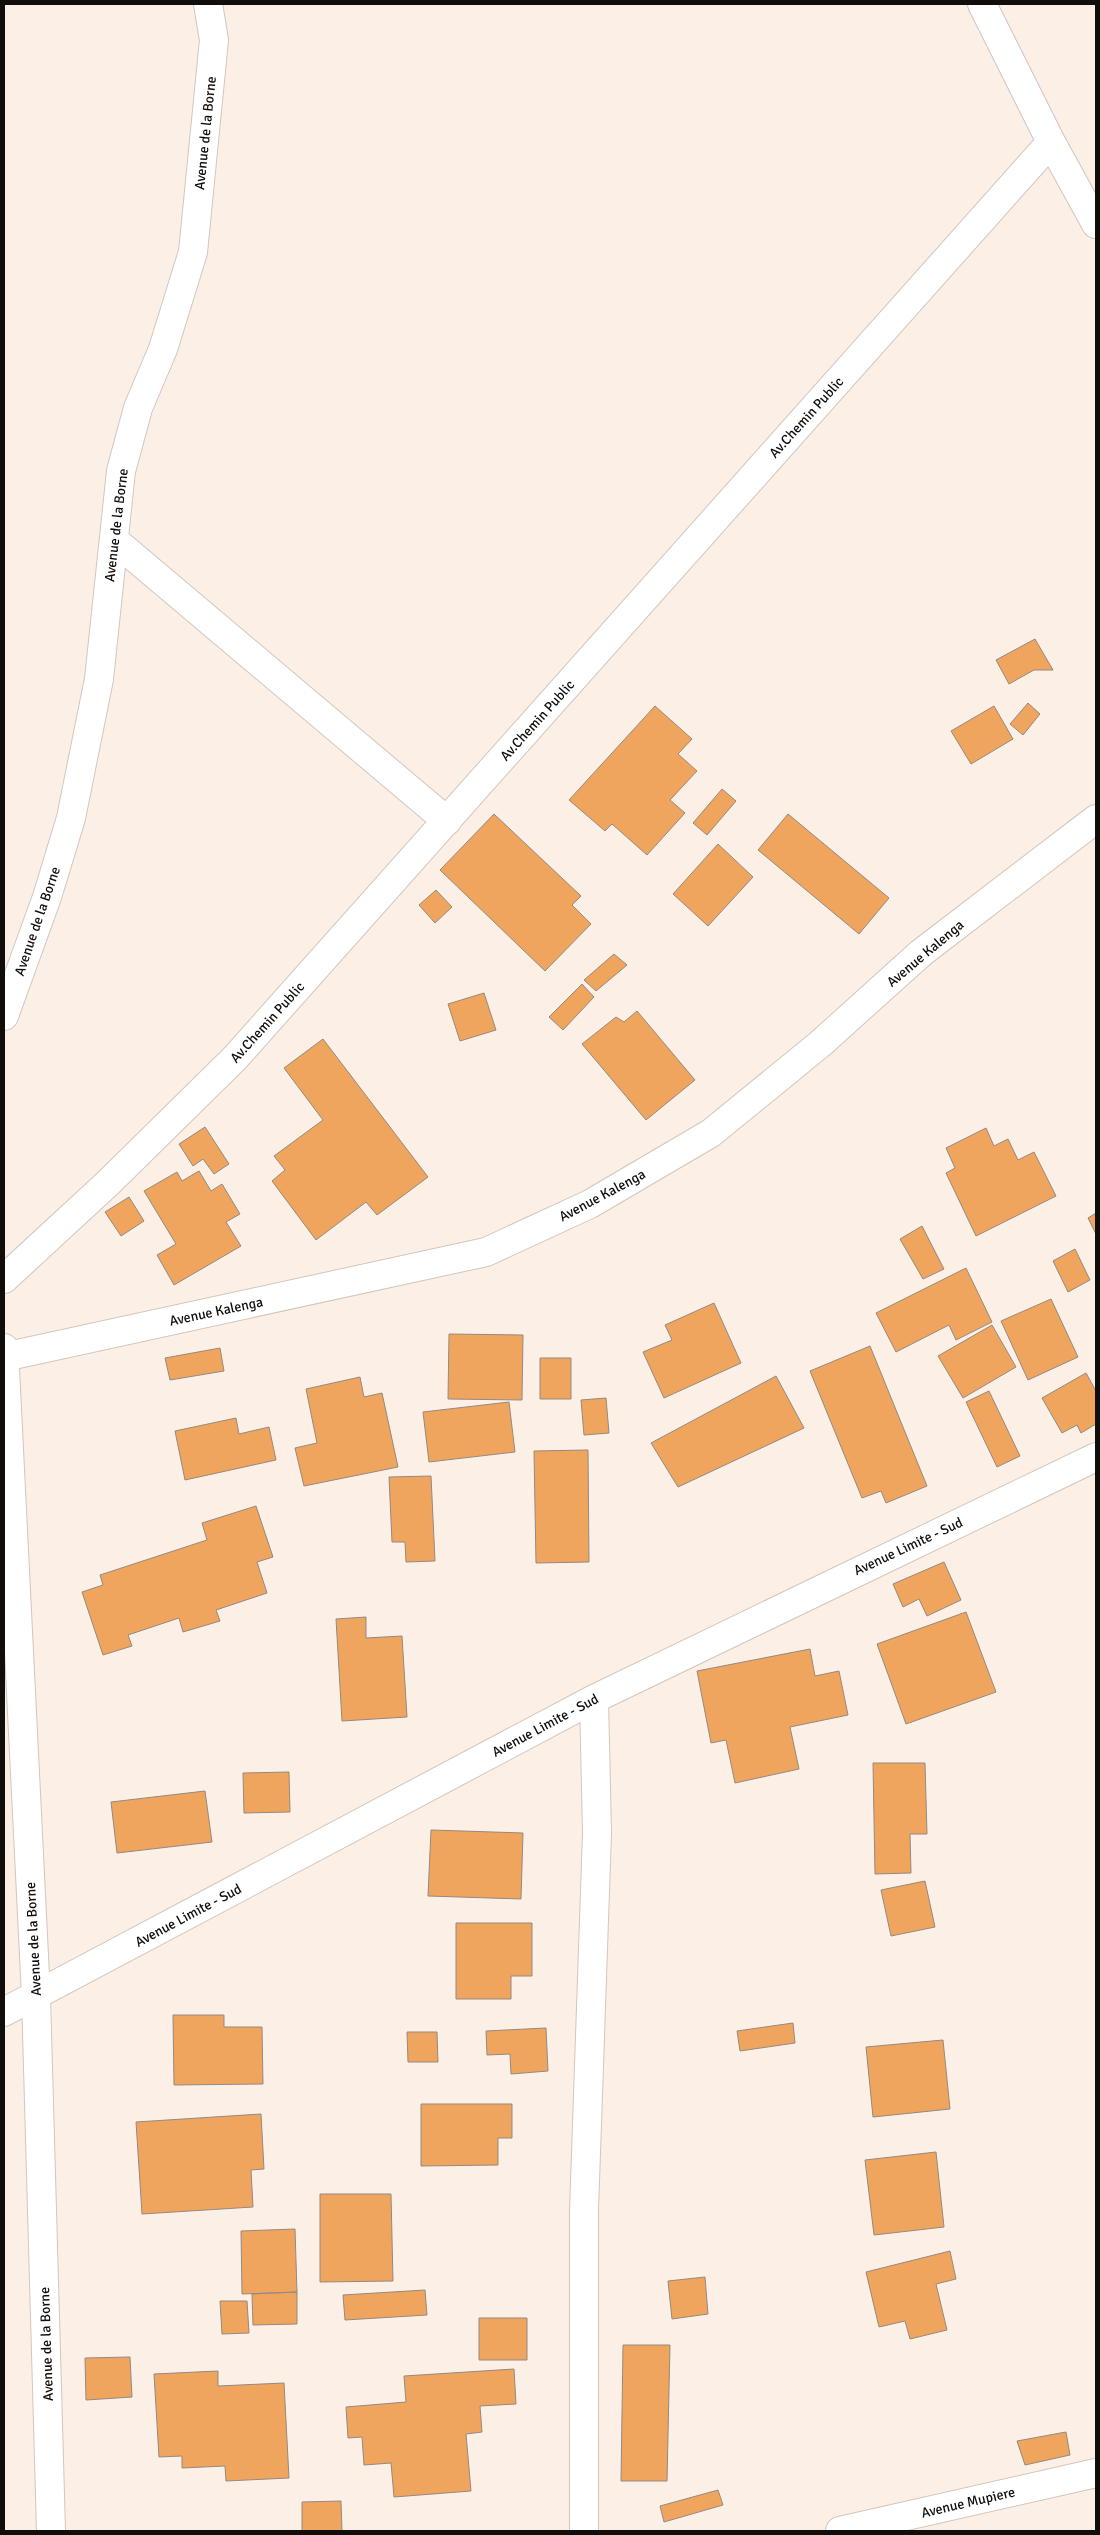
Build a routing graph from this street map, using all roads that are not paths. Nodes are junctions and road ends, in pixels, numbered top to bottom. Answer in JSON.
{"nodes":[{"id":1,"x":208,"y":4,"type":"edge"},
{"id":2,"x":982,"y":4,"type":"edge"},
{"id":3,"x":1051,"y":142,"type":"junction"},
{"id":4,"x":1096,"y":224,"type":"edge"},
{"id":5,"x":114,"y":540,"type":"junction"},
{"id":6,"x":1096,"y":819,"type":"edge"},
{"id":7,"x":447,"y":821,"type":"junction"},
{"id":8,"x":10,"y":983,"type":"edge"},
{"id":9,"x":4,"y":1016,"type":"edge"},
{"id":10,"x":4,"y":1279,"type":"edge"},
{"id":11,"x":4,"y":1354,"type":"edge"},
{"id":12,"x":1096,"y":1457,"type":"edge"},
{"id":13,"x":594,"y":1699,"type":"junction"},
{"id":14,"x":36,"y":1996,"type":"junction"},
{"id":15,"x":4,"y":2012,"type":"edge"},
{"id":16,"x":1096,"y":2473,"type":"edge"},
{"id":17,"x":51,"y":2531,"type":"edge"},
{"id":18,"x":584,"y":2531,"type":"edge"},
{"id":19,"x":840,"y":2531,"type":"edge"}],
"edges":[{"from":1,"to":5,"type":"street","name":"Avenue de la Borne"},
{"from":2,"to":3,"type":"street"},
{"from":3,"to":4,"type":"street"},
{"from":3,"to":7,"type":"street","name":"Av.Chemin Public"},
{"from":5,"to":7,"type":"street"},
{"from":5,"to":8,"type":"street","name":"Avenue de la Borne"},
{"from":6,"to":11,"type":"street","name":"Avenue Kalenga"},
{"from":7,"to":10,"type":"street","name":"Av.Chemin Public"},
{"from":8,"to":9,"type":"street","name":"Avenue de la Borne"},
{"from":11,"to":14,"type":"street","name":"Avenue de la Borne"},
{"from":12,"to":13,"type":"street","name":"Avenue Limite - Sud"},
{"from":13,"to":14,"type":"street","name":"Avenue Limite - Sud"},
{"from":13,"to":18,"type":"street"},
{"from":14,"to":15,"type":"street","name":"Avenue Limite - Sud"},
{"from":14,"to":17,"type":"street","name":"Avenue de la Borne"},
{"from":16,"to":19,"type":"street","name":"Avenue Mupiere"}]}
